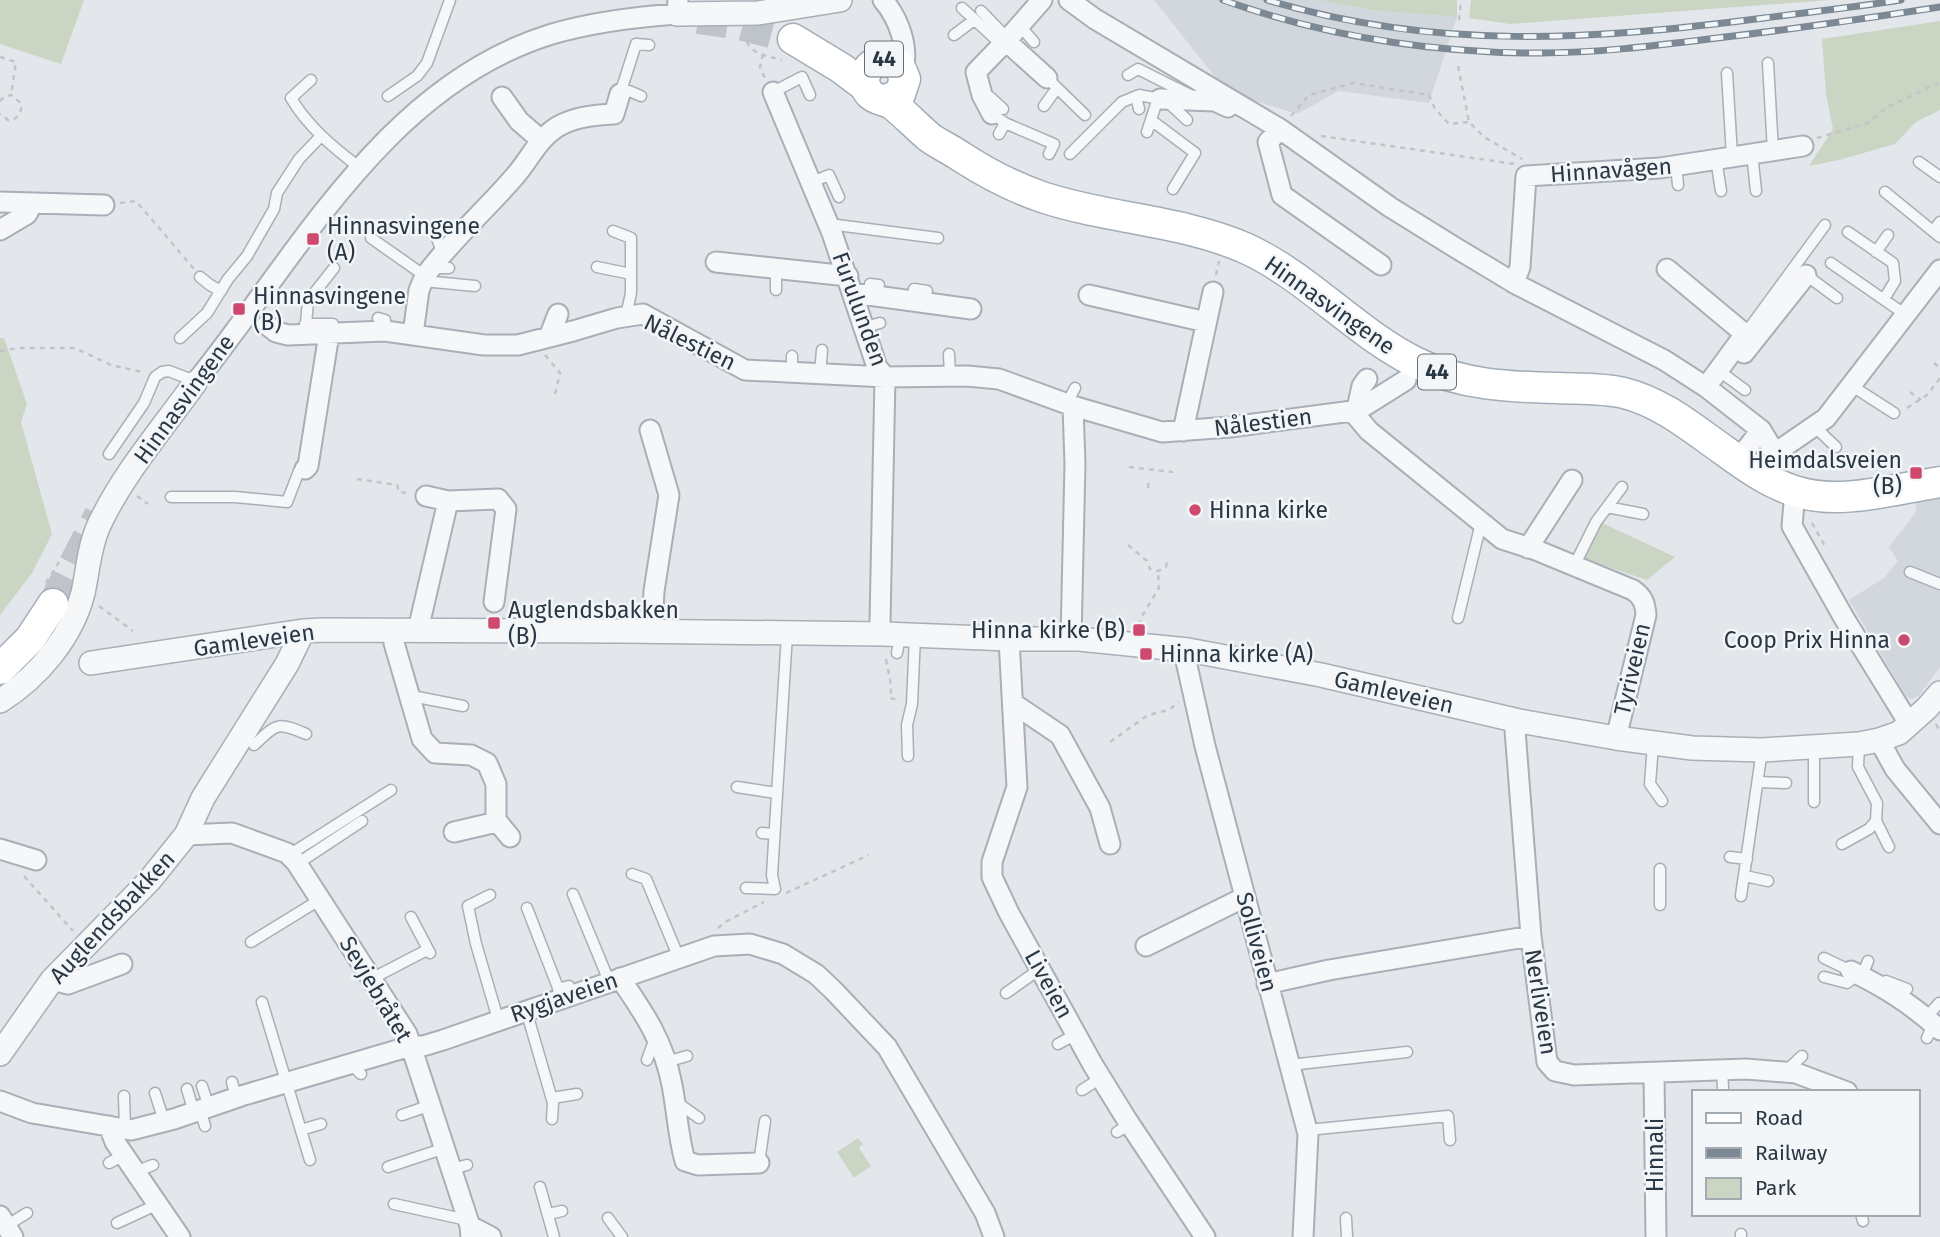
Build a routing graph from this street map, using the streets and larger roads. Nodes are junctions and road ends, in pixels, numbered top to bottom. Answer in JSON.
{"nodes":[{"id":1,"x":840,"y":0,"type":"edge"},
{"id":2,"x":883,"y":0,"type":"edge"},
{"id":3,"x":1042,"y":0,"type":"edge"},
{"id":4,"x":1051,"y":0,"type":"edge"},
{"id":5,"x":1069,"y":0,"type":"edge"},
{"id":6,"x":678,"y":7,"type":"edge"},
{"id":7,"x":1095,"y":19,"type":"junction"},
{"id":8,"x":1009,"y":38,"type":"junction"},
{"id":9,"x":886,"y":77,"type":"joint"},
{"id":10,"x":1052,"y":83,"type":"road end"},
{"id":11,"x":621,"y":91,"type":"road end"},
{"id":12,"x":773,"y":92,"type":"road end"},
{"id":13,"x":502,"y":97,"type":"dead end"},
{"id":14,"x":1161,"y":99,"type":"road end"},
{"id":15,"x":989,"y":104,"type":"road end"},
{"id":16,"x":1280,"y":129,"type":"junction"},
{"id":17,"x":541,"y":140,"type":"junction"},
{"id":18,"x":1803,"y":146,"type":"road end"},
{"id":19,"x":0,"y":202,"type":"edge"},
{"id":20,"x":32,"y":204,"type":"junction"},
{"id":21,"x":104,"y":205,"type":"road end"},
{"id":22,"x":0,"y":230,"type":"edge"},
{"id":23,"x":716,"y":262,"type":"dead end"},
{"id":24,"x":1381,"y":265,"type":"dead end"},
{"id":25,"x":1667,"y":269,"type":"dead end"},
{"id":26,"x":1940,"y":270,"type":"edge"},
{"id":27,"x":1806,"y":275,"type":"road end"},
{"id":28,"x":1514,"y":283,"type":"junction"},
{"id":29,"x":862,"y":287,"type":"junction"},
{"id":30,"x":1213,"y":292,"type":"road end"},
{"id":31,"x":1089,"y":295,"type":"dead end"},
{"id":32,"x":971,"y":309,"type":"dead end"},
{"id":33,"x":558,"y":314,"type":"dead end"},
{"id":34,"x":1206,"y":322,"type":"junction"},
{"id":35,"x":267,"y":325,"type":"dead end"},
{"id":36,"x":331,"y":329,"type":"junction"},
{"id":37,"x":413,"y":334,"type":"junction"},
{"id":38,"x":536,"y":336,"type":"junction"},
{"id":39,"x":885,"y":377,"type":"junction"},
{"id":40,"x":1367,"y":379,"type":"dead end"},
{"id":41,"x":1406,"y":380,"type":"dead end"},
{"id":42,"x":195,"y":382,"type":"joint"},
{"id":43,"x":1709,"y":390,"type":"junction"},
{"id":44,"x":1072,"y":399,"type":"junction"},
{"id":45,"x":1354,"y":410,"type":"junction"},
{"id":46,"x":650,"y":430,"type":"dead end"},
{"id":47,"x":1760,"y":430,"type":"junction"},
{"id":48,"x":1183,"y":431,"type":"junction"},
{"id":49,"x":1738,"y":460,"type":"junction"},
{"id":50,"x":305,"y":469,"type":"road end"},
{"id":51,"x":1572,"y":480,"type":"dead end"},
{"id":52,"x":1940,"y":482,"type":"edge"},
{"id":53,"x":1795,"y":491,"type":"junction"},
{"id":54,"x":426,"y":496,"type":"road end"},
{"id":55,"x":448,"y":501,"type":"junction"},
{"id":56,"x":1528,"y":548,"type":"junction"},
{"id":57,"x":64,"y":596,"type":"tunnel mouth"},
{"id":58,"x":494,"y":602,"type":"dead end"},
{"id":59,"x":880,"y":623,"type":"dead end"},
{"id":60,"x":303,"y":631,"type":"junction"},
{"id":61,"x":394,"y":631,"type":"junction"},
{"id":62,"x":418,"y":631,"type":"junction"},
{"id":63,"x":652,"y":631,"type":"junction"},
{"id":64,"x":1009,"y":639,"type":"junction"},
{"id":65,"x":1072,"y":639,"type":"junction"},
{"id":66,"x":1188,"y":650,"type":"junction"},
{"id":67,"x":91,"y":663,"type":"dead end"},
{"id":68,"x":0,"y":669,"type":"edge"},
{"id":69,"x":1940,"y":693,"type":"edge"},
{"id":70,"x":0,"y":701,"type":"edge"},
{"id":71,"x":1014,"y":704,"type":"junction"},
{"id":72,"x":1519,"y":721,"type":"junction"},
{"id":73,"x":1910,"y":724,"type":"junction"},
{"id":74,"x":1616,"y":738,"type":"junction"},
{"id":75,"x":1869,"y":742,"type":"junction"},
{"id":76,"x":1940,"y":824,"type":"edge"},
{"id":77,"x":454,"y":832,"type":"dead end"},
{"id":78,"x":186,"y":835,"type":"junction"},
{"id":79,"x":1110,"y":844,"type":"dead end"},
{"id":80,"x":1,"y":849,"type":"edge"},
{"id":81,"x":36,"y":860,"type":"dead end"},
{"id":82,"x":1245,"y":897,"type":"junction"},
{"id":83,"x":1531,"y":936,"type":"junction"},
{"id":84,"x":1146,"y":946,"type":"dead end"},
{"id":85,"x":122,"y":964,"type":"dead end"},
{"id":86,"x":1863,"y":974,"type":"road end"},
{"id":87,"x":52,"y":980,"type":"junction"},
{"id":88,"x":615,"y":980,"type":"junction"},
{"id":89,"x":1267,"y":984,"type":"junction"},
{"id":90,"x":1933,"y":1022,"type":"edge"},
{"id":91,"x":411,"y":1046,"type":"junction"},
{"id":92,"x":0,"y":1054,"type":"edge"},
{"id":93,"x":1654,"y":1073,"type":"junction"},
{"id":94,"x":1842,"y":1090,"type":"edge"},
{"id":95,"x":0,"y":1101,"type":"edge"},
{"id":96,"x":117,"y":1127,"type":"junction"},
{"id":97,"x":759,"y":1163,"type":"road end"},
{"id":98,"x":468,"y":1228,"type":"edge"},
{"id":99,"x":177,"y":1236,"type":"edge"},
{"id":100,"x":491,"y":1237,"type":"edge"},
{"id":101,"x":994,"y":1237,"type":"edge"},
{"id":102,"x":1205,"y":1237,"type":"edge"},
{"id":103,"x":1303,"y":1237,"type":"edge"},
{"id":104,"x":1656,"y":1237,"type":"edge"}],
"edges":[{"from":1,"to":6,"type":"street"},
{"from":2,"to":9,"type":"street"},
{"from":3,"to":8,"type":"street"},
{"from":4,"to":7,"type":"street"},
{"from":5,"to":7,"type":"street"},
{"from":6,"to":42,"type":"street","name":"Hinnasvingene"},
{"from":7,"to":16,"type":"street"},
{"from":8,"to":10,"type":"street"},
{"from":8,"to":15,"type":"street"},
{"from":9,"to":49,"type":"main road","name":"Hinnasvingene","number":"44"},
{"from":11,"to":17,"type":"street"},
{"from":12,"to":29,"type":"street","name":"Furulunden"},
{"from":13,"to":17,"type":"street"},
{"from":14,"to":16,"type":"street"},
{"from":16,"to":24,"type":"street"},
{"from":16,"to":28,"type":"street"},
{"from":17,"to":37,"type":"street"},
{"from":18,"to":28,"type":"street","name":"Hinnavågen"},
{"from":19,"to":20,"type":"street"},
{"from":20,"to":21,"type":"street"},
{"from":20,"to":22,"type":"street"},
{"from":23,"to":29,"type":"street"},
{"from":25,"to":43,"type":"street"},
{"from":26,"to":47,"type":"street"},
{"from":27,"to":43,"type":"street"},
{"from":28,"to":43,"type":"street"},
{"from":29,"to":32,"type":"street"},
{"from":29,"to":39,"type":"street","name":"Furulunden"},
{"from":30,"to":34,"type":"street"},
{"from":31,"to":34,"type":"street"},
{"from":33,"to":38,"type":"street"},
{"from":34,"to":48,"type":"street"},
{"from":35,"to":36,"type":"street","name":"Nålestien"},
{"from":36,"to":37,"type":"street","name":"Nålestien"},
{"from":36,"to":50,"type":"street"},
{"from":37,"to":38,"type":"street","name":"Nålestien"},
{"from":38,"to":39,"type":"street","name":"Nålestien"},
{"from":39,"to":44,"type":"street","name":"Nålestien"},
{"from":39,"to":59,"type":"street","name":"Furulunden"},
{"from":40,"to":45,"type":"street"},
{"from":41,"to":45,"type":"street","name":"Nålestien"},
{"from":42,"to":70,"type":"street","name":"Hinnasvingene"},
{"from":43,"to":47,"type":"street"},
{"from":44,"to":48,"type":"street","name":"Nålestien"},
{"from":44,"to":65,"type":"street"},
{"from":45,"to":48,"type":"street","name":"Nålestien"},
{"from":45,"to":56,"type":"street","name":"Tyriveien"},
{"from":46,"to":63,"type":"street"},
{"from":47,"to":49,"type":"street"},
{"from":49,"to":53,"type":"main road","name":"Hinnasvingene","number":"44"},
{"from":51,"to":56,"type":"street"},
{"from":52,"to":53,"type":"main road","name":"Hinnasvingene","number":"44"},
{"from":53,"to":73,"type":"street"},
{"from":54,"to":55,"type":"street"},
{"from":55,"to":58,"type":"street"},
{"from":55,"to":62,"type":"street"},
{"from":56,"to":74,"type":"street","name":"Tyriveien"},
{"from":57,"to":68,"type":"main road"},
{"from":60,"to":61,"type":"street","name":"Gamleveien"},
{"from":60,"to":67,"type":"street","name":"Gamleveien"},
{"from":60,"to":78,"type":"street","name":"Auglendsbakken"},
{"from":61,"to":62,"type":"street","name":"Gamleveien"},
{"from":61,"to":77,"type":"street"},
{"from":62,"to":63,"type":"street","name":"Gamleveien"},
{"from":63,"to":64,"type":"street","name":"Gamleveien"},
{"from":64,"to":65,"type":"street","name":"Gamleveien"},
{"from":64,"to":71,"type":"street","name":"Liveien"},
{"from":65,"to":66,"type":"street","name":"Gamleveien"},
{"from":66,"to":72,"type":"street","name":"Gamleveien"},
{"from":66,"to":82,"type":"street","name":"Solliveien"},
{"from":69,"to":73,"type":"street","name":"Gamleveien"},
{"from":71,"to":79,"type":"street"},
{"from":71,"to":102,"type":"street","name":"Liveien"},
{"from":72,"to":74,"type":"street","name":"Gamleveien"},
{"from":72,"to":83,"type":"street","name":"Nerliveien"},
{"from":73,"to":75,"type":"street","name":"Gamleveien"},
{"from":74,"to":75,"type":"street","name":"Gamleveien"},
{"from":75,"to":76,"type":"street"},
{"from":78,"to":87,"type":"street","name":"Auglendsbakken"},
{"from":78,"to":91,"type":"street","name":"Sevjebråtet"},
{"from":80,"to":81,"type":"street"},
{"from":82,"to":84,"type":"street"},
{"from":82,"to":89,"type":"street","name":"Solliveien"},
{"from":83,"to":89,"type":"street"},
{"from":83,"to":93,"type":"street","name":"Nerliveien"},
{"from":85,"to":87,"type":"street"},
{"from":86,"to":90,"type":"street"},
{"from":87,"to":92,"type":"street","name":"Auglendsbakken"},
{"from":88,"to":91,"type":"street","name":"Rygjaveien"},
{"from":88,"to":97,"type":"street"},
{"from":88,"to":101,"type":"street","name":"Rygjaveien"},
{"from":89,"to":103,"type":"street","name":"Solliveien"},
{"from":91,"to":96,"type":"street","name":"Rygjaveien"},
{"from":91,"to":98,"type":"street","name":"Sevjebråtet"},
{"from":93,"to":94,"type":"street","name":"Nerliveien"},
{"from":93,"to":104,"type":"street","name":"Hinnali"},
{"from":95,"to":96,"type":"street","name":"Rygjaveien"},
{"from":96,"to":99,"type":"street"},
{"from":98,"to":100,"type":"street"}]}
